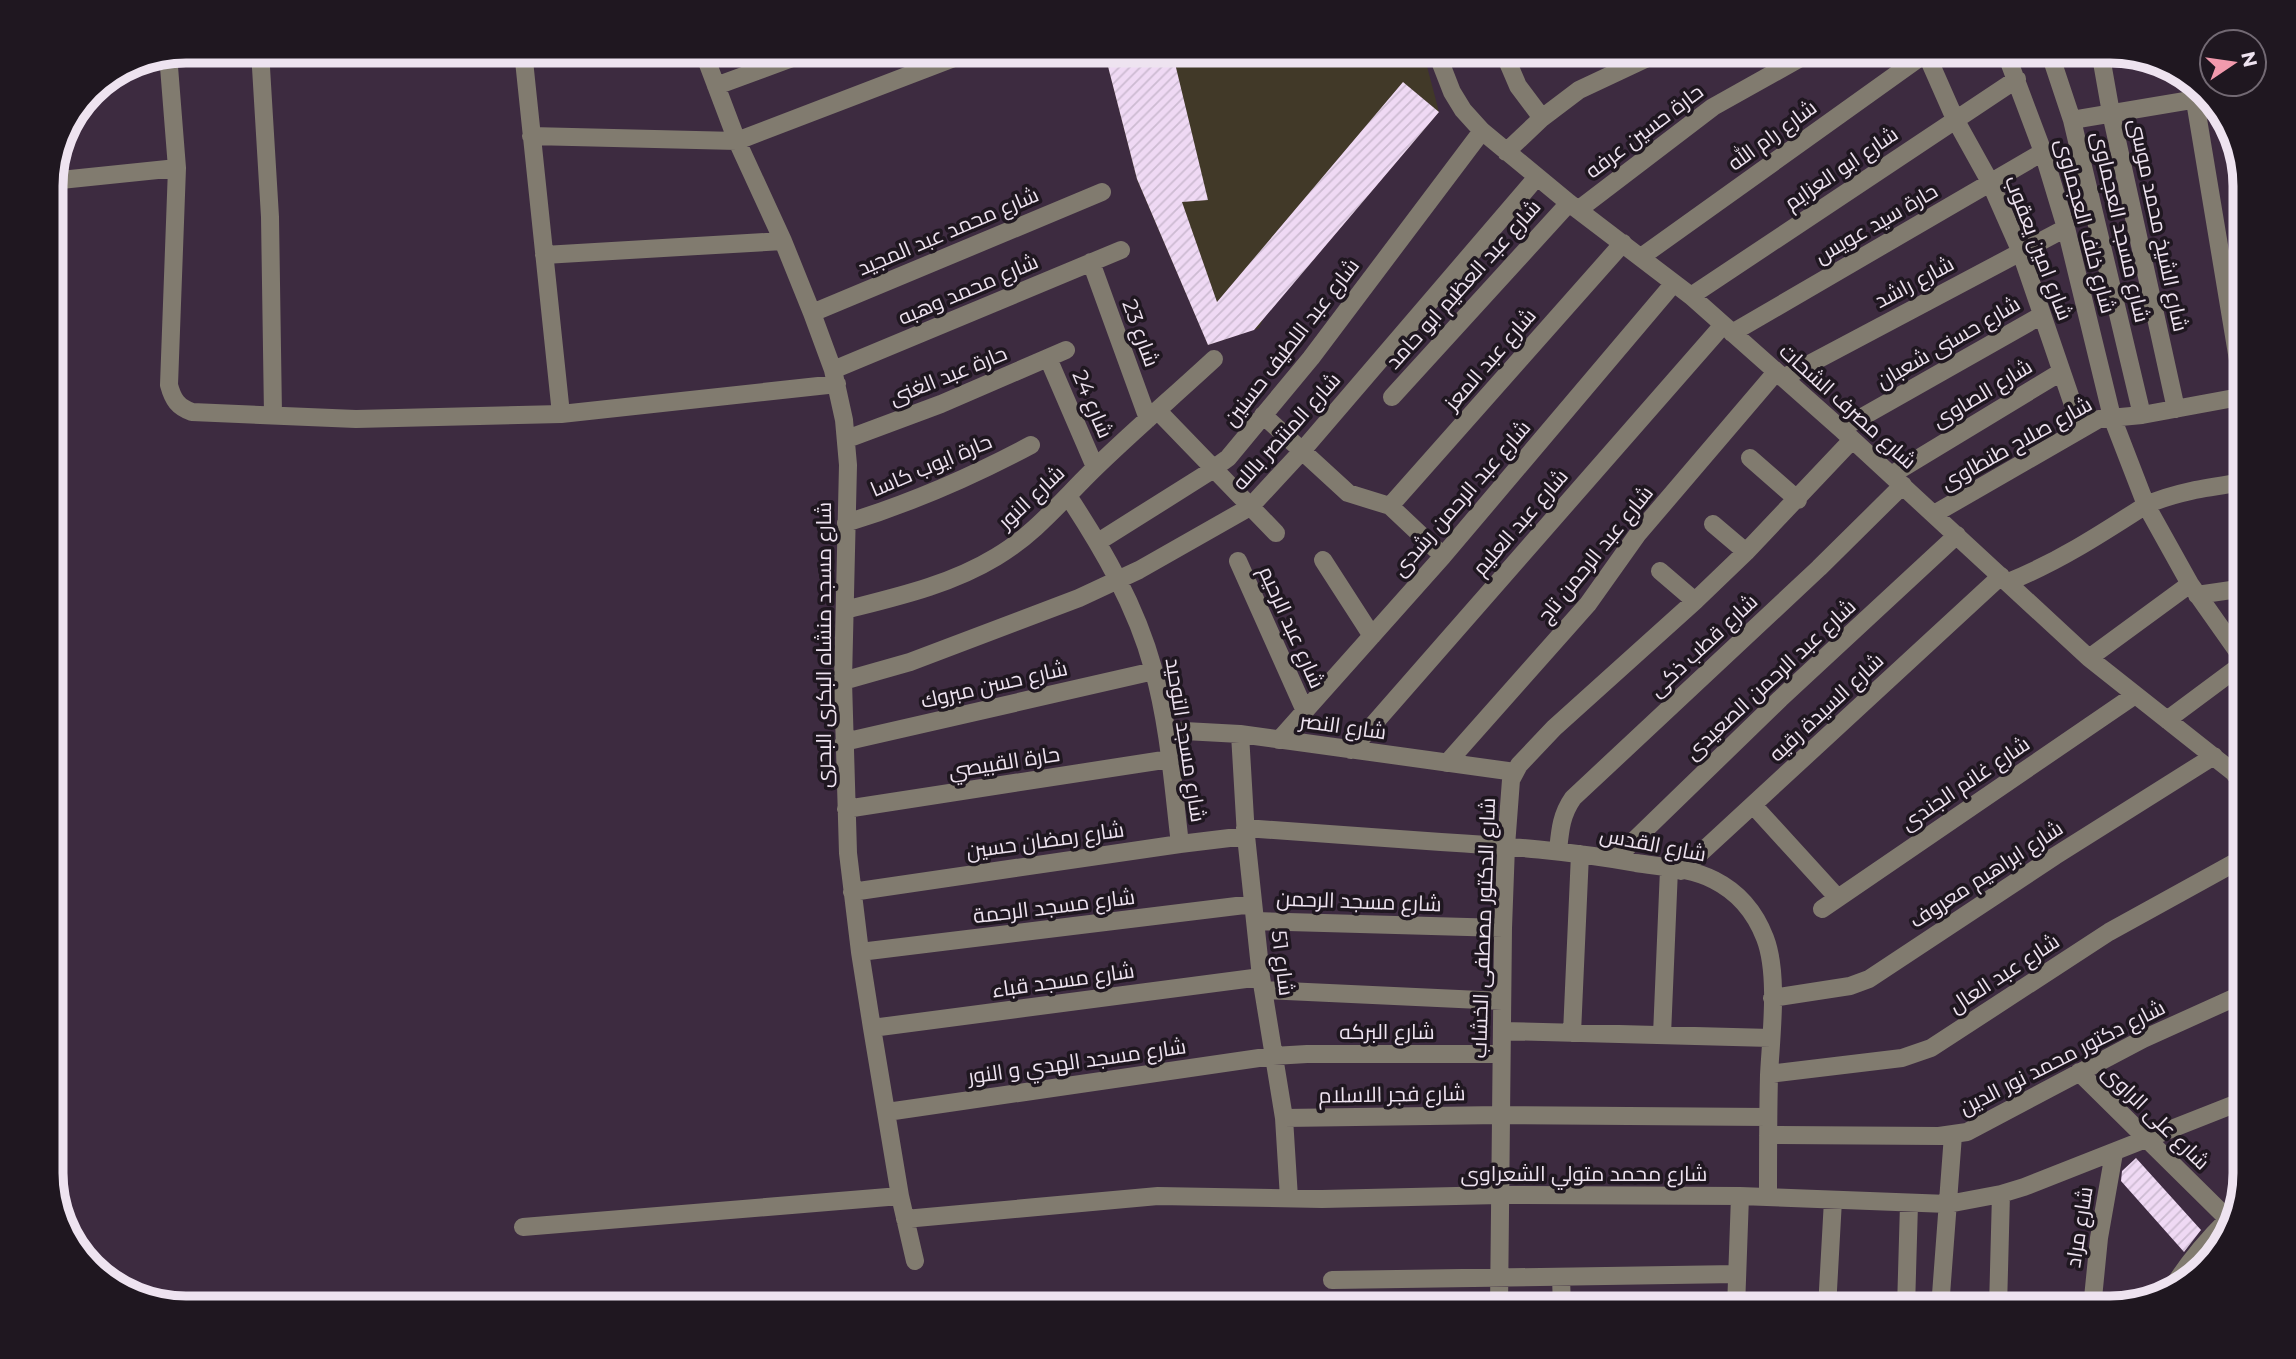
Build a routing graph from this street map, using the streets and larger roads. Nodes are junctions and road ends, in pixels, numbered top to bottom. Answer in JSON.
{"nodes":[{"id":1,"x":261,"y":63,"type":"edge"},
{"id":2,"x":524,"y":63,"type":"edge"},
{"id":3,"x":707,"y":63,"type":"edge"},
{"id":4,"x":778,"y":63,"type":"edge"},
{"id":5,"x":941,"y":63,"type":"edge"},
{"id":6,"x":1441,"y":63,"type":"edge"},
{"id":7,"x":1508,"y":63,"type":"edge"},
{"id":8,"x":1635,"y":63,"type":"edge"},
{"id":9,"x":1792,"y":63,"type":"edge"},
{"id":10,"x":1910,"y":63,"type":"edge"},
{"id":11,"x":1932,"y":63,"type":"edge"},
{"id":12,"x":2010,"y":63,"type":"edge"},
{"id":13,"x":2053,"y":63,"type":"edge"},
{"id":14,"x":2101,"y":63,"type":"edge"},
{"id":15,"x":169,"y":64,"type":"edge"},
{"id":16,"x":2017,"y":79,"type":"junction"},
{"id":17,"x":716,"y":86,"type":"junction"},
{"id":18,"x":2192,"y":94,"type":"edge"},
{"id":19,"x":2198,"y":100,"type":"edge"},
{"id":20,"x":2111,"y":113,"type":"junction"},
{"id":21,"x":1542,"y":118,"type":"junction"},
{"id":22,"x":1955,"y":118,"type":"junction"},
{"id":23,"x":2072,"y":120,"type":"junction"},
{"id":24,"x":1482,"y":131,"type":"junction"},
{"id":25,"x":531,"y":136,"type":"junction"},
{"id":26,"x":737,"y":141,"type":"junction"},
{"id":27,"x":1506,"y":152,"type":"junction"},
{"id":28,"x":2043,"y":152,"type":"junction"},
{"id":29,"x":177,"y":167,"type":"junction"},
{"id":30,"x":1537,"y":177,"type":"junction"},
{"id":31,"x":63,"y":180,"type":"edge"},
{"id":32,"x":1990,"y":183,"type":"junction"},
{"id":33,"x":1102,"y":192,"type":"dead end"},
{"id":34,"x":1574,"y":206,"type":"junction"},
{"id":35,"x":2066,"y":228,"type":"junction"},
{"id":36,"x":783,"y":241,"type":"junction"},
{"id":37,"x":1623,"y":243,"type":"junction"},
{"id":38,"x":1121,"y":250,"type":"dead end"},
{"id":39,"x":2020,"y":250,"type":"junction"},
{"id":40,"x":544,"y":255,"type":"junction"},
{"id":41,"x":1641,"y":257,"type":"junction"},
{"id":42,"x":1091,"y":262,"type":"junction"},
{"id":43,"x":1674,"y":283,"type":"junction"},
{"id":44,"x":1691,"y":296,"type":"junction"},
{"id":45,"x":812,"y":313,"type":"junction"},
{"id":46,"x":2042,"y":315,"type":"junction"},
{"id":47,"x":2233,"y":320,"type":"edge"},
{"id":48,"x":1728,"y":329,"type":"junction"},
{"id":49,"x":1066,"y":350,"type":"dead end"},
{"id":50,"x":1048,"y":358,"type":"junction"},
{"id":51,"x":1214,"y":359,"type":"dead end"},
{"id":52,"x":2061,"y":372,"type":"junction"},
{"id":53,"x":1780,"y":375,"type":"junction"},
{"id":54,"x":835,"y":377,"type":"junction"},
{"id":55,"x":1392,"y":397,"type":"dead end"},
{"id":56,"x":2233,"y":398,"type":"edge"},
{"id":57,"x":2176,"y":409,"type":"junction"},
{"id":58,"x":561,"y":414,"type":"junction"},
{"id":59,"x":273,"y":415,"type":"junction"},
{"id":60,"x":1153,"y":415,"type":"junction"},
{"id":61,"x":1263,"y":415,"type":"junction"},
{"id":62,"x":2142,"y":415,"type":"junction"},
{"id":63,"x":2112,"y":417,"type":"junction"},
{"id":64,"x":2081,"y":428,"type":"junction"},
{"id":65,"x":1847,"y":435,"type":"junction"},
{"id":66,"x":847,"y":439,"type":"junction"},
{"id":67,"x":1031,"y":445,"type":"dead end"},
{"id":68,"x":1302,"y":451,"type":"junction"},
{"id":69,"x":1750,"y":458,"type":"dead end"},
{"id":70,"x":1095,"y":467,"type":"junction"},
{"id":71,"x":1214,"y":469,"type":"junction"},
{"id":72,"x":1897,"y":480,"type":"junction"},
{"id":73,"x":2233,"y":484,"type":"edge"},
{"id":74,"x":1068,"y":495,"type":"junction"},
{"id":75,"x":1798,"y":500,"type":"junction"},
{"id":76,"x":2146,"y":505,"type":"junction"},
{"id":77,"x":1390,"y":506,"type":"junction"},
{"id":78,"x":1250,"y":507,"type":"junction"},
{"id":79,"x":1934,"y":514,"type":"junction"},
{"id":80,"x":846,"y":523,"type":"junction"},
{"id":81,"x":1713,"y":524,"type":"dead end"},
{"id":82,"x":1276,"y":533,"type":"dead end"},
{"id":83,"x":1957,"y":535,"type":"junction"},
{"id":84,"x":1098,"y":542,"type":"junction"},
{"id":85,"x":1746,"y":552,"type":"junction"},
{"id":86,"x":1443,"y":556,"type":"junction"},
{"id":87,"x":1238,"y":561,"type":"dead end"},
{"id":88,"x":1323,"y":561,"type":"dead end"},
{"id":89,"x":1660,"y":571,"type":"dead end"},
{"id":90,"x":2005,"y":579,"type":"junction"},
{"id":91,"x":1119,"y":580,"type":"junction"},
{"id":92,"x":2233,"y":589,"type":"edge"},
{"id":93,"x":2193,"y":590,"type":"junction"},
{"id":94,"x":1695,"y":601,"type":"junction"},
{"id":95,"x":845,"y":610,"type":"junction"},
{"id":96,"x":1372,"y":636,"type":"junction"},
{"id":97,"x":2233,"y":645,"type":"edge"},
{"id":98,"x":2090,"y":658,"type":"junction"},
{"id":99,"x":1154,"y":671,"type":"junction"},
{"id":100,"x":2233,"y":671,"type":"edge"},
{"id":101,"x":843,"y":681,"type":"junction"},
{"id":102,"x":2135,"y":695,"type":"junction"},
{"id":103,"x":1304,"y":711,"type":"junction"},
{"id":104,"x":2167,"y":720,"type":"junction"},
{"id":105,"x":1166,"y":730,"type":"junction"},
{"id":106,"x":1240,"y":734,"type":"junction"},
{"id":107,"x":1279,"y":740,"type":"junction"},
{"id":108,"x":844,"y":742,"type":"junction"},
{"id":109,"x":1351,"y":750,"type":"junction"},
{"id":110,"x":2214,"y":756,"type":"junction"},
{"id":111,"x":1170,"y":759,"type":"junction"},
{"id":112,"x":1447,"y":763,"type":"junction"},
{"id":113,"x":1515,"y":772,"type":"junction"},
{"id":114,"x":2233,"y":772,"type":"edge"},
{"id":115,"x":1754,"y":805,"type":"junction"},
{"id":116,"x":846,"y":809,"type":"junction"},
{"id":117,"x":1245,"y":832,"type":"junction"},
{"id":118,"x":1180,"y":844,"type":"junction"},
{"id":119,"x":1506,"y":846,"type":"junction"},
{"id":120,"x":1558,"y":851,"type":"junction"},
{"id":121,"x":1580,"y":854,"type":"junction"},
{"id":122,"x":1615,"y":859,"type":"junction"},
{"id":123,"x":2233,"y":864,"type":"edge"},
{"id":124,"x":1675,"y":870,"type":"junction"},
{"id":125,"x":852,"y":892,"type":"junction"},
{"id":126,"x":1837,"y":897,"type":"junction"},
{"id":127,"x":1822,"y":909,"type":"dead end"},
{"id":128,"x":1254,"y":912,"type":"junction"},
{"id":129,"x":1503,"y":928,"type":"junction"},
{"id":130,"x":860,"y":952,"type":"junction"},
{"id":131,"x":1262,"y":984,"type":"junction"},
{"id":132,"x":1772,"y":998,"type":"junction"},
{"id":133,"x":2233,"y":998,"type":"edge"},
{"id":134,"x":1502,"y":1001,"type":"junction"},
{"id":135,"x":872,"y":1028,"type":"junction"},
{"id":136,"x":1502,"y":1031,"type":"junction"},
{"id":137,"x":1572,"y":1033,"type":"junction"},
{"id":138,"x":1661,"y":1035,"type":"junction"},
{"id":139,"x":1771,"y":1038,"type":"junction"},
{"id":140,"x":1502,"y":1054,"type":"junction"},
{"id":141,"x":1273,"y":1056,"type":"junction"},
{"id":142,"x":2079,"y":1072,"type":"junction"},
{"id":143,"x":1769,"y":1074,"type":"junction"},
{"id":144,"x":2233,"y":1105,"type":"edge"},
{"id":145,"x":887,"y":1112,"type":"junction"},
{"id":146,"x":1501,"y":1115,"type":"junction"},
{"id":147,"x":1284,"y":1118,"type":"junction"},
{"id":148,"x":1768,"y":1126,"type":"junction"},
{"id":149,"x":1953,"y":1135,"type":"junction"},
{"id":150,"x":2146,"y":1138,"type":"junction"},
{"id":151,"x":2114,"y":1153,"type":"junction"},
{"id":152,"x":2001,"y":1194,"type":"junction"},
{"id":153,"x":1500,"y":1195,"type":"junction"},
{"id":154,"x":900,"y":1196,"type":"junction"},
{"id":155,"x":1740,"y":1196,"type":"junction"},
{"id":156,"x":1768,"y":1197,"type":"junction"},
{"id":157,"x":1289,"y":1198,"type":"junction"},
{"id":158,"x":1833,"y":1200,"type":"junction"},
{"id":159,"x":1909,"y":1204,"type":"junction"},
{"id":160,"x":1948,"y":1204,"type":"junction"},
{"id":161,"x":2225,"y":1216,"type":"edge"},
{"id":162,"x":905,"y":1219,"type":"junction"},
{"id":163,"x":523,"y":1227,"type":"dead end"},
{"id":164,"x":2217,"y":1232,"type":"edge"},
{"id":165,"x":915,"y":1261,"type":"dead end"},
{"id":166,"x":2181,"y":1273,"type":"edge"},
{"id":167,"x":1737,"y":1274,"type":"junction"},
{"id":168,"x":1561,"y":1277,"type":"junction"},
{"id":169,"x":1499,"y":1278,"type":"junction"},
{"id":170,"x":1332,"y":1280,"type":"dead end"},
{"id":171,"x":1499,"y":1296,"type":"edge"},
{"id":172,"x":1562,"y":1296,"type":"edge"},
{"id":173,"x":1736,"y":1296,"type":"edge"},
{"id":174,"x":1828,"y":1296,"type":"edge"},
{"id":175,"x":1906,"y":1296,"type":"edge"},
{"id":176,"x":1941,"y":1296,"type":"edge"},
{"id":177,"x":1998,"y":1296,"type":"edge"},
{"id":178,"x":2093,"y":1296,"type":"edge"}],
"edges":[{"from":1,"to":59,"type":"street"},
{"from":2,"to":25,"type":"street"},
{"from":3,"to":17,"type":"street","name":"شارع مسجد منشاه البكرى البحرى"},
{"from":4,"to":17,"type":"street"},
{"from":5,"to":26,"type":"street"},
{"from":6,"to":24,"type":"street","name":"شارع مصرف الشحات"},
{"from":7,"to":21,"type":"street"},
{"from":8,"to":21,"type":"street"},
{"from":9,"to":34,"type":"street","name":"حارة حسين عرفه"},
{"from":10,"to":41,"type":"street","name":"شارع رام الله"},
{"from":11,"to":22,"type":"street","name":"شارع امين يعقوب"},
{"from":12,"to":16,"type":"street","name":"شارع خلف العجماوى"},
{"from":13,"to":23,"type":"street","name":"شارع مسجد العجماوى"},
{"from":14,"to":20,"type":"street","name":"شارع الشيخ محمد موسى"},
{"from":15,"to":29,"type":"street"},
{"from":16,"to":22,"type":"street","name":"شارع ابو العزايم"},
{"from":16,"to":28,"type":"street","name":"شارع خلف العجماوى"},
{"from":17,"to":26,"type":"street","name":"شارع مسجد منشاه البكرى البحرى"},
{"from":18,"to":20,"type":"street"},
{"from":19,"to":47,"type":"street"},
{"from":20,"to":23,"type":"street"},
{"from":20,"to":57,"type":"street","name":"شارع الشيخ محمد موسى"},
{"from":21,"to":27,"type":"street"},
{"from":22,"to":32,"type":"street","name":"شارع امين يعقوب"},
{"from":22,"to":44,"type":"street","name":"شارع ابو العزايم"},
{"from":23,"to":62,"type":"street","name":"شارع مسجد العجماوى"},
{"from":24,"to":27,"type":"street","name":"شارع مصرف الشحات"},
{"from":24,"to":61,"type":"street","name":"شارع عبد اللطيف حسنين"},
{"from":25,"to":26,"type":"street"},
{"from":25,"to":40,"type":"street"},
{"from":26,"to":36,"type":"street","name":"شارع مسجد منشاه البكرى البحرى"},
{"from":27,"to":30,"type":"street","name":"شارع مصرف الشحات"},
{"from":28,"to":32,"type":"street","name":"حارة سيد عويس"},
{"from":28,"to":35,"type":"street","name":"شارع خلف العجماوى"},
{"from":29,"to":31,"type":"street"},
{"from":29,"to":59,"type":"street","name":"شارع محمد وهبه"},
{"from":30,"to":34,"type":"street","name":"شارع مصرف الشحات"},
{"from":30,"to":68,"type":"street","name":"شارع المنتصر بالله"},
{"from":32,"to":39,"type":"street","name":"شارع امين يعقوب"},
{"from":32,"to":48,"type":"street","name":"حارة سيد عويس"},
{"from":33,"to":45,"type":"street","name":"شارع محمد عبد المجيد"},
{"from":34,"to":37,"type":"street","name":"شارع مصرف الشحات"},
{"from":34,"to":55,"type":"street","name":"شارع عبد العظيم ابو حامد"},
{"from":35,"to":39,"type":"street","name":"شارع راشد"},
{"from":35,"to":63,"type":"street","name":"شارع خلف العجماوى"},
{"from":36,"to":40,"type":"street"},
{"from":36,"to":45,"type":"street","name":"شارع مسجد منشاه البكرى البحرى"},
{"from":37,"to":41,"type":"street","name":"شارع مصرف الشحات"},
{"from":37,"to":77,"type":"street","name":"شارع عبد المعز"},
{"from":38,"to":42,"type":"street","name":"شارع محمد وهبه"},
{"from":39,"to":46,"type":"street","name":"شارع امين يعقوب"},
{"from":39,"to":53,"type":"street","name":"شارع راشد"},
{"from":40,"to":58,"type":"street"},
{"from":41,"to":43,"type":"street","name":"شارع مصرف الشحات"},
{"from":42,"to":54,"type":"street","name":"شارع محمد وهبه"},
{"from":42,"to":60,"type":"street","name":"شارع 23"},
{"from":43,"to":44,"type":"street","name":"شارع مصرف الشحات"},
{"from":43,"to":86,"type":"street","name":"شارع عبد الرحمن رشدى"},
{"from":44,"to":48,"type":"street","name":"شارع مصرف الشحات"},
{"from":45,"to":54,"type":"street","name":"شارع مسجد منشاه البكرى البحرى"},
{"from":46,"to":52,"type":"street","name":"شارع امين يعقوب"},
{"from":46,"to":65,"type":"street","name":"شارع حسنى شعبان"},
{"from":48,"to":53,"type":"street","name":"شارع مصرف الشحات"},
{"from":48,"to":109,"type":"street","name":"شارع عبد العليم"},
{"from":49,"to":50,"type":"street","name":"حارة عبد الغنى"},
{"from":50,"to":66,"type":"street","name":"حارة عبد الغنى"},
{"from":50,"to":70,"type":"street","name":"شارع 24"},
{"from":51,"to":60,"type":"street","name":"شارع النور"},
{"from":52,"to":64,"type":"street","name":"شارع امين يعقوب"},
{"from":52,"to":72,"type":"street","name":"شارع الصاوى"},
{"from":53,"to":65,"type":"street","name":"شارع مصرف الشحات"},
{"from":53,"to":112,"type":"street","name":"شارع عبد الرحمن تاج"},
{"from":54,"to":58,"type":"street","name":"شارع محمد وهبه"},
{"from":54,"to":66,"type":"street","name":"شارع مسجد منشاه البكرى البحرى"},
{"from":56,"to":57,"type":"street","name":"شارع صلاح طنطاوى"},
{"from":57,"to":62,"type":"street","name":"شارع صلاح طنطاوى"},
{"from":58,"to":59,"type":"street","name":"شارع محمد وهبه"},
{"from":60,"to":70,"type":"street","name":"شارع النور"},
{"from":60,"to":71,"type":"street"},
{"from":61,"to":68,"type":"street"},
{"from":61,"to":71,"type":"street","name":"شارع عبد اللطيف حسنين"},
{"from":62,"to":63,"type":"street","name":"شارع صلاح طنطاوى"},
{"from":63,"to":64,"type":"street","name":"شارع صلاح طنطاوى"},
{"from":63,"to":76,"type":"street","name":"شارع خلف العجماوى"},
{"from":64,"to":79,"type":"street","name":"شارع صلاح طنطاوى"},
{"from":65,"to":72,"type":"street","name":"شارع مصرف الشحات"},
{"from":65,"to":75,"type":"street","name":"شارع الدكتور مصطفى الخشاب"},
{"from":66,"to":80,"type":"street","name":"شارع مسجد منشاه البكرى البحرى"},
{"from":67,"to":80,"type":"street","name":"حارة ايوب كاسا"},
{"from":68,"to":77,"type":"street"},
{"from":68,"to":78,"type":"street","name":"شارع المنتصر بالله"},
{"from":69,"to":75,"type":"street"},
{"from":70,"to":74,"type":"street","name":"شارع النور"},
{"from":71,"to":78,"type":"street"},
{"from":71,"to":84,"type":"street","name":"شارع عبد اللطيف حسنين"},
{"from":72,"to":79,"type":"street","name":"شارع مصرف الشحات"},
{"from":72,"to":120,"type":"street","name":"شارع قطب ذكى"},
{"from":73,"to":76,"type":"street"},
{"from":74,"to":84,"type":"street","name":"شارع مسجد التوحيد"},
{"from":74,"to":95,"type":"street","name":"شارع النور"},
{"from":75,"to":85,"type":"street","name":"شارع الدكتور مصطفى الخشاب"},
{"from":76,"to":90,"type":"street"},
{"from":76,"to":93,"type":"street","name":"شارع خلف العجماوى"},
{"from":77,"to":86,"type":"street"},
{"from":78,"to":82,"type":"street"},
{"from":78,"to":91,"type":"street","name":"شارع المنتصر بالله"},
{"from":79,"to":83,"type":"street","name":"شارع مصرف الشحات"},
{"from":80,"to":95,"type":"street","name":"شارع مسجد منشاه البكرى البحرى"},
{"from":81,"to":85,"type":"street"},
{"from":83,"to":90,"type":"street","name":"شارع مصرف الشحات"},
{"from":83,"to":122,"type":"street","name":"شارع عبد الرحمن الصعيدى"},
{"from":84,"to":91,"type":"street","name":"شارع مسجد التوحيد"},
{"from":85,"to":94,"type":"street","name":"شارع الدكتور مصطفى الخشاب"},
{"from":86,"to":96,"type":"street","name":"شارع عبد الرحمن رشدى"},
{"from":87,"to":103,"type":"street","name":"شارع عبد الرحيم"},
{"from":88,"to":96,"type":"street"},
{"from":89,"to":94,"type":"street"},
{"from":90,"to":98,"type":"street","name":"شارع مصرف الشحات"},
{"from":90,"to":115,"type":"street","name":"شارع السيدة رقيه"},
{"from":91,"to":99,"type":"street","name":"شارع مسجد التوحيد"},
{"from":91,"to":101,"type":"street","name":"شارع المنتصر بالله"},
{"from":92,"to":93,"type":"street"},
{"from":93,"to":97,"type":"street","name":"شارع خلف العجماوى"},
{"from":93,"to":98,"type":"street"},
{"from":94,"to":113,"type":"street","name":"شارع الدكتور مصطفى الخشاب"},
{"from":95,"to":101,"type":"street","name":"شارع مسجد منشاه البكرى البحرى"},
{"from":96,"to":103,"type":"street","name":"شارع عبد الرحمن رشدى"},
{"from":98,"to":102,"type":"street","name":"شارع مصرف الشحات"},
{"from":99,"to":105,"type":"street","name":"شارع مسجد التوحيد"},
{"from":99,"to":108,"type":"street","name":"شارع حسن مبروك"},
{"from":100,"to":104,"type":"street"},
{"from":101,"to":108,"type":"street","name":"شارع مسجد منشاه البكرى البحرى"},
{"from":102,"to":104,"type":"street","name":"شارع مصرف الشحات"},
{"from":102,"to":126,"type":"street","name":"شارع غانم الجندى"},
{"from":103,"to":107,"type":"street","name":"شارع عبد الرحمن رشدى"},
{"from":104,"to":110,"type":"street","name":"شارع مصرف الشحات"},
{"from":105,"to":106,"type":"street","name":"شارع النصر"},
{"from":105,"to":111,"type":"street","name":"شارع مسجد التوحيد"},
{"from":106,"to":107,"type":"street","name":"شارع النصر"},
{"from":106,"to":117,"type":"street","name":"شارع 51"},
{"from":107,"to":109,"type":"street","name":"شارع النصر"},
{"from":108,"to":116,"type":"street","name":"شارع مسجد منشاه البكرى البحرى"},
{"from":109,"to":112,"type":"street","name":"شارع النصر"},
{"from":110,"to":114,"type":"street","name":"شارع مصرف الشحات"},
{"from":110,"to":132,"type":"street","name":"شارع ابراهيم معروف"},
{"from":111,"to":116,"type":"street","name":"حارة القبيصي"},
{"from":111,"to":118,"type":"street","name":"شارع مسجد التوحيد"},
{"from":112,"to":113,"type":"street","name":"شارع النصر"},
{"from":113,"to":119,"type":"street","name":"شارع الدكتور مصطفى الخشاب"},
{"from":115,"to":124,"type":"street","name":"شارع السيدة رقيه"},
{"from":115,"to":126,"type":"street"},
{"from":116,"to":125,"type":"street","name":"شارع مسجد منشاه البكرى البحرى"},
{"from":117,"to":118,"type":"street","name":"شارع رمضان حسين"},
{"from":117,"to":119,"type":"street","name":"شارع القدس"},
{"from":117,"to":128,"type":"street","name":"شارع 51"},
{"from":118,"to":125,"type":"street","name":"شارع رمضان حسين"},
{"from":119,"to":120,"type":"street","name":"شارع القدس"},
{"from":119,"to":129,"type":"street","name":"شارع الدكتور مصطفى الخشاب"},
{"from":120,"to":121,"type":"street","name":"شارع القدس"},
{"from":121,"to":122,"type":"street","name":"شارع القدس"},
{"from":121,"to":137,"type":"street"},
{"from":122,"to":124,"type":"street","name":"شارع القدس"},
{"from":123,"to":143,"type":"street","name":"شارع عبد العال"},
{"from":124,"to":132,"type":"street","name":"شارع القدس"},
{"from":124,"to":138,"type":"street"},
{"from":125,"to":130,"type":"street","name":"شارع مسجد منشاه البكرى البحرى"},
{"from":126,"to":127,"type":"street","name":"شارع غانم الجندى"},
{"from":128,"to":129,"type":"street","name":"شارع مسجد الرحمن"},
{"from":128,"to":130,"type":"street","name":"شارع مسجد الرحمة"},
{"from":128,"to":131,"type":"street","name":"شارع 51"},
{"from":129,"to":134,"type":"street","name":"شارع الدكتور مصطفى الخشاب"},
{"from":130,"to":135,"type":"street","name":"شارع مسجد منشاه البكرى البحرى"},
{"from":131,"to":134,"type":"street","name":"شارع مسجد قباء"},
{"from":131,"to":135,"type":"street","name":"شارع مسجد قباء"},
{"from":131,"to":141,"type":"street","name":"شارع 51"},
{"from":132,"to":139,"type":"street","name":"شارع القدس"},
{"from":133,"to":142,"type":"street","name":"شارع دكتور محمد نور الدين"},
{"from":134,"to":136,"type":"street","name":"شارع الدكتور مصطفى الخشاب"},
{"from":135,"to":145,"type":"street","name":"شارع مسجد منشاه البكرى البحرى"},
{"from":136,"to":137,"type":"street"},
{"from":136,"to":140,"type":"street","name":"شارع الدكتور مصطفى الخشاب"},
{"from":137,"to":138,"type":"street"},
{"from":138,"to":139,"type":"street"},
{"from":139,"to":143,"type":"street","name":"شارع القدس"},
{"from":140,"to":141,"type":"street","name":"شارع البركه"},
{"from":140,"to":146,"type":"street","name":"شارع الدكتور مصطفى الخشاب"},
{"from":141,"to":145,"type":"street","name":"شارع مسجد الهدي و النور"},
{"from":141,"to":147,"type":"street","name":"شارع 51"},
{"from":142,"to":149,"type":"street","name":"شارع دكتور محمد نور الدين"},
{"from":142,"to":150,"type":"street","name":"شارع على الراوى"},
{"from":143,"to":148,"type":"street","name":"شارع القدس"},
{"from":144,"to":150,"type":"street","name":"شارع محمد متولي الشعراوى"},
{"from":145,"to":154,"type":"street","name":"شارع مسجد منشاه البكرى البحرى"},
{"from":146,"to":147,"type":"street","name":"شارع فجر الاسلام"},
{"from":146,"to":148,"type":"street","name":"شارع فجر الاسلام"},
{"from":146,"to":153,"type":"street","name":"شارع الدكتور مصطفى الخشاب"},
{"from":147,"to":157,"type":"street","name":"شارع 51"},
{"from":148,"to":149,"type":"street","name":"شارع دكتور محمد نور الدين"},
{"from":148,"to":156,"type":"street","name":"شارع القدس"},
{"from":149,"to":160,"type":"street"},
{"from":150,"to":151,"type":"street","name":"شارع محمد متولي الشعراوى"},
{"from":150,"to":161,"type":"street","name":"شارع على الراوى"},
{"from":151,"to":152,"type":"street","name":"شارع محمد متولي الشعراوى"},
{"from":151,"to":178,"type":"street","name":"شارع مراد"},
{"from":152,"to":160,"type":"street","name":"شارع محمد متولي الشعراوى"},
{"from":152,"to":177,"type":"street"},
{"from":153,"to":155,"type":"street","name":"شارع محمد متولي الشعراوى"},
{"from":153,"to":157,"type":"street","name":"شارع محمد متولي الشعراوى"},
{"from":153,"to":169,"type":"street","name":"شارع الدكتور مصطفى الخشاب"},
{"from":154,"to":162,"type":"street","name":"شارع مسجد منشاه البكرى البحرى"},
{"from":154,"to":163,"type":"street"},
{"from":155,"to":156,"type":"street","name":"شارع محمد متولي الشعراوى"},
{"from":155,"to":167,"type":"street"},
{"from":156,"to":158,"type":"street","name":"شارع محمد متولي الشعراوى"},
{"from":157,"to":162,"type":"street","name":"شارع محمد متولي الشعراوى"},
{"from":158,"to":159,"type":"street","name":"شارع محمد متولي الشعراوى"},
{"from":158,"to":174,"type":"street"},
{"from":159,"to":160,"type":"street","name":"شارع محمد متولي الشعراوى"},
{"from":159,"to":175,"type":"street"},
{"from":160,"to":176,"type":"street"},
{"from":162,"to":165,"type":"street","name":"شارع مسجد منشاه البكرى البحرى"},
{"from":164,"to":166,"type":"street"},
{"from":167,"to":168,"type":"street"},
{"from":167,"to":173,"type":"street"},
{"from":168,"to":169,"type":"street"},
{"from":168,"to":172,"type":"street"},
{"from":169,"to":170,"type":"street"},
{"from":169,"to":171,"type":"street","name":"شارع الدكتور مصطفى الخشاب"}]}
